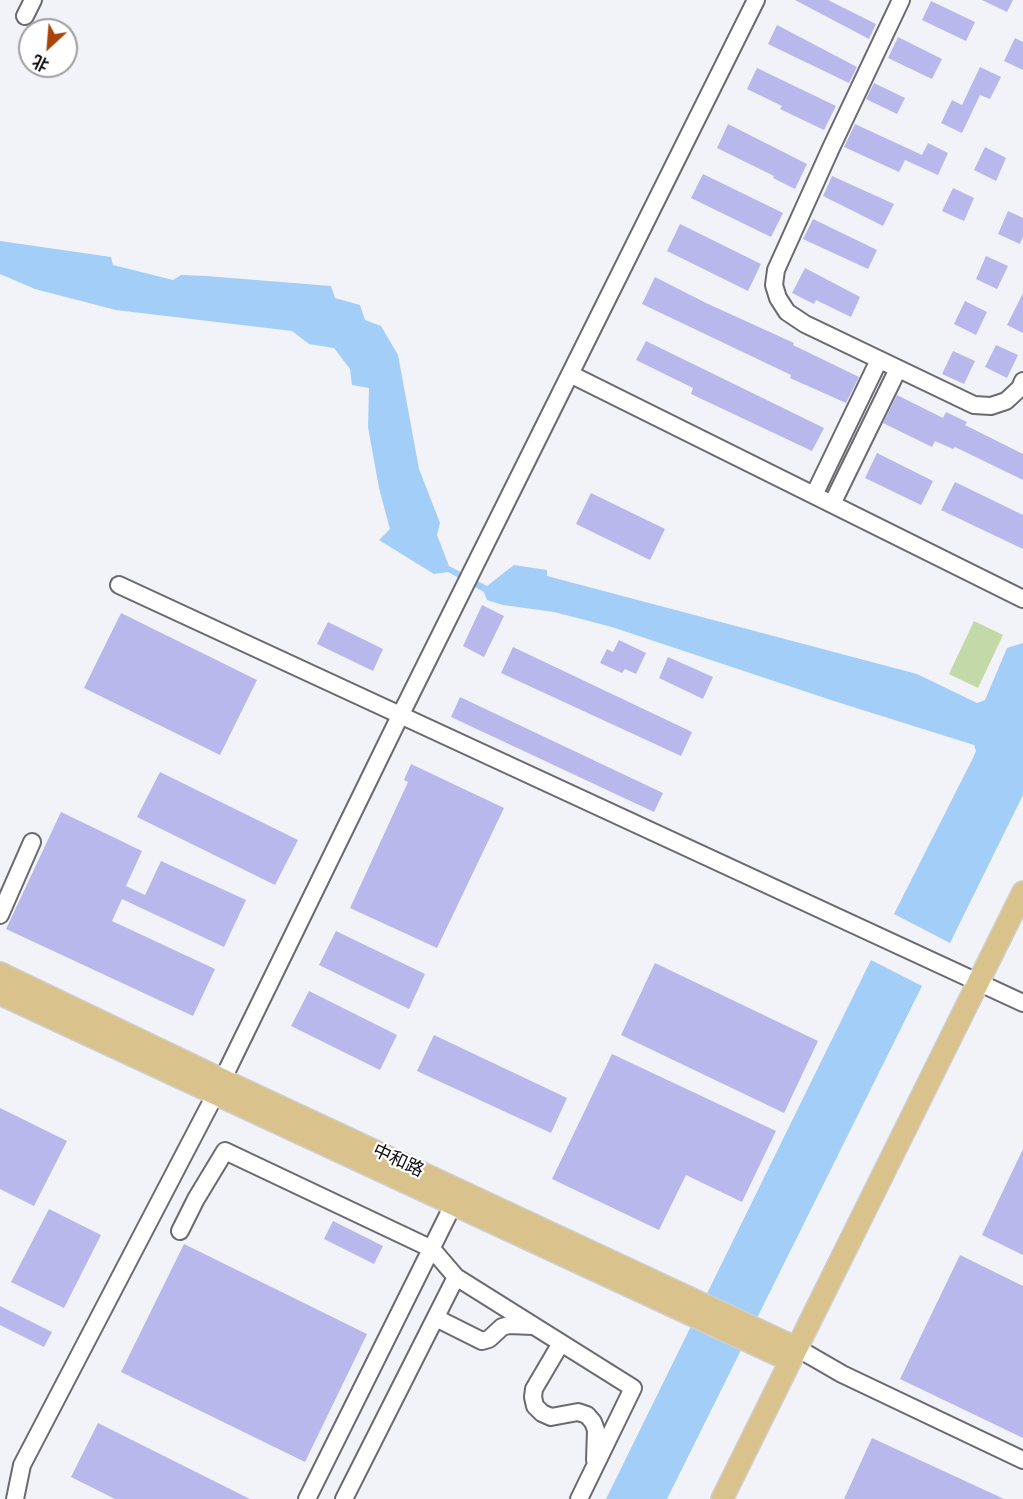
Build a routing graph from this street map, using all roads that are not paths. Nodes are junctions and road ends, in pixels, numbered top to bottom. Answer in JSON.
{"nodes":[{"id":1,"x":33,"y":0,"type":"edge"},
{"id":2,"x":756,"y":0,"type":"edge"},
{"id":3,"x":901,"y":0,"type":"edge"},
{"id":4,"x":25,"y":16,"type":"dead end"},
{"id":5,"x":879,"y":360,"type":"junction"},
{"id":6,"x":898,"y":369,"type":"junction"},
{"id":7,"x":570,"y":374,"type":"junction"},
{"id":8,"x":1023,"y":381,"type":"edge"},
{"id":9,"x":814,"y":495,"type":"junction"},
{"id":10,"x":832,"y":504,"type":"junction"},
{"id":11,"x":119,"y":585,"type":"dead end"},
{"id":12,"x":1023,"y":598,"type":"edge"},
{"id":13,"x":400,"y":716,"type":"junction"},
{"id":14,"x":32,"y":842,"type":"dead end"},
{"id":15,"x":1023,"y":892,"type":"edge"},
{"id":16,"x":0,"y":915,"type":"edge"},
{"id":17,"x":0,"y":973,"type":"edge"},
{"id":18,"x":979,"y":983,"type":"junction"},
{"id":19,"x":0,"y":994,"type":"edge"},
{"id":20,"x":1023,"y":1003,"type":"edge"},
{"id":21,"x":219,"y":1087,"type":"junction"},
{"id":22,"x":453,"y":1205,"type":"junction"},
{"id":23,"x":180,"y":1231,"type":"dead end"},
{"id":24,"x":432,"y":1249,"type":"junction"},
{"id":25,"x":456,"y":1277,"type":"junction"},
{"id":26,"x":436,"y":1318,"type":"junction"},
{"id":27,"x":534,"y":1326,"type":"junction"},
{"id":28,"x":561,"y":1342,"type":"junction"},
{"id":29,"x":794,"y":1354,"type":"junction"},
{"id":30,"x":1023,"y":1460,"type":"edge"},
{"id":31,"x":594,"y":1467,"type":"junction"},
{"id":32,"x":15,"y":1499,"type":"edge"},
{"id":33,"x":307,"y":1499,"type":"edge"},
{"id":34,"x":344,"y":1499,"type":"edge"},
{"id":35,"x":579,"y":1499,"type":"edge"},
{"id":36,"x":722,"y":1499,"type":"edge"}],
"edges":[{"from":1,"to":4,"type":"street"},
{"from":2,"to":7,"type":"street"},
{"from":3,"to":5,"type":"street"},
{"from":5,"to":6,"type":"street"},
{"from":5,"to":9,"type":"street"},
{"from":6,"to":8,"type":"street"},
{"from":6,"to":10,"type":"street"},
{"from":7,"to":9,"type":"street"},
{"from":7,"to":13,"type":"street"},
{"from":9,"to":10,"type":"street"},
{"from":10,"to":12,"type":"street"},
{"from":11,"to":13,"type":"street"},
{"from":13,"to":18,"type":"street"},
{"from":13,"to":21,"type":"street"},
{"from":14,"to":16,"type":"street"},
{"from":15,"to":18,"type":"main road"},
{"from":17,"to":21,"type":"main road","name":"中和路"},
{"from":18,"to":20,"type":"street"},
{"from":18,"to":29,"type":"main road"},
{"from":19,"to":21,"type":"main road","name":"中和路"},
{"from":21,"to":22,"type":"main road","name":"中和路"},
{"from":21,"to":29,"type":"main road","name":"中和路"},
{"from":21,"to":32,"type":"street"},
{"from":22,"to":24,"type":"street"},
{"from":22,"to":29,"type":"main road","name":"中和路"},
{"from":23,"to":24,"type":"street"},
{"from":24,"to":25,"type":"street"},
{"from":24,"to":33,"type":"street"},
{"from":25,"to":26,"type":"street"},
{"from":25,"to":27,"type":"street"},
{"from":26,"to":27,"type":"street"},
{"from":26,"to":34,"type":"street"},
{"from":27,"to":28,"type":"street"},
{"from":28,"to":31,"type":"street"},
{"from":28,"to":31,"type":"street"},
{"from":29,"to":30,"type":"street"},
{"from":29,"to":36,"type":"main road"},
{"from":31,"to":35,"type":"street"}]}
